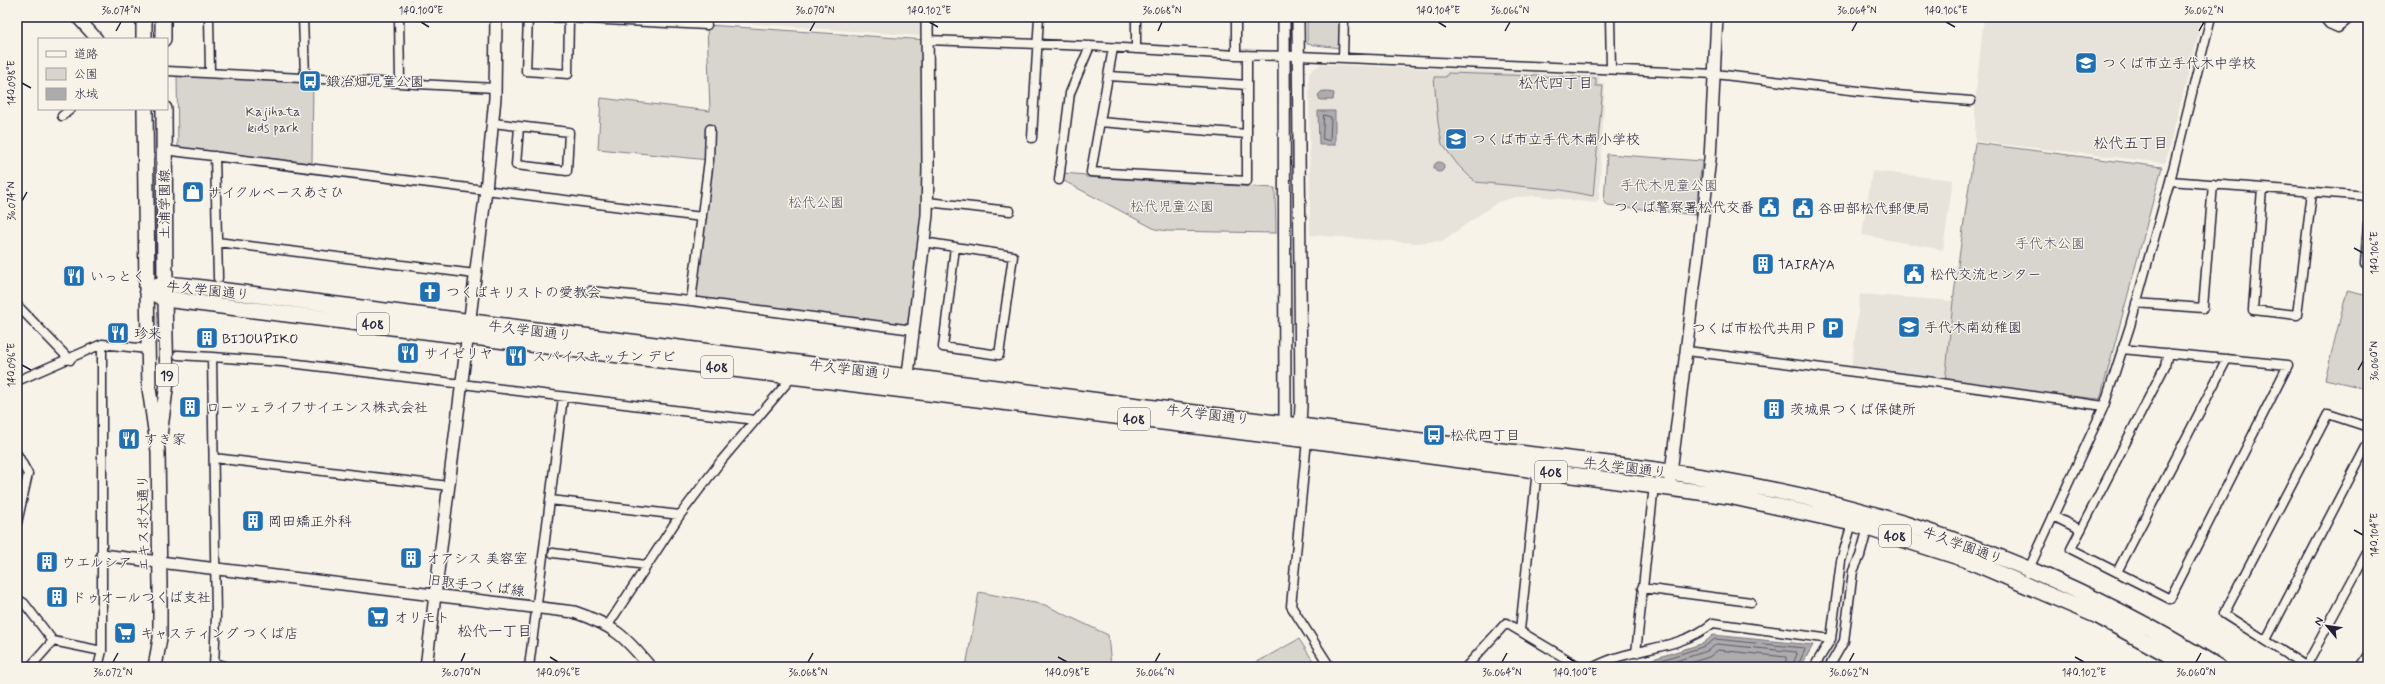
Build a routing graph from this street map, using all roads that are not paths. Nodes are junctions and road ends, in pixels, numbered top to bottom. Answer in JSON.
{"nodes":[{"id":1,"x":77,"y":17,"type":"edge"},
{"id":2,"x":144,"y":17,"type":"edge"},
{"id":3,"x":163,"y":17,"type":"edge"},
{"id":4,"x":209,"y":17,"type":"edge"},
{"id":5,"x":303,"y":17,"type":"edge"},
{"id":6,"x":398,"y":17,"type":"edge"},
{"id":7,"x":496,"y":17,"type":"edge"},
{"id":8,"x":528,"y":17,"type":"edge"},
{"id":9,"x":547,"y":17,"type":"edge"},
{"id":10,"x":927,"y":17,"type":"edge"},
{"id":11,"x":1038,"y":17,"type":"edge"},
{"id":12,"x":1136,"y":17,"type":"edge"},
{"id":13,"x":1236,"y":17,"type":"edge"},
{"id":14,"x":1284,"y":17,"type":"edge"},
{"id":15,"x":1298,"y":17,"type":"edge"},
{"id":16,"x":1344,"y":17,"type":"edge"},
{"id":17,"x":1610,"y":17,"type":"edge"},
{"id":18,"x":1717,"y":17,"type":"edge"},
{"id":19,"x":2211,"y":17,"type":"edge"},
{"id":20,"x":2323,"y":17,"type":"edge"},
{"id":21,"x":2352,"y":17,"type":"edge"},
{"id":22,"x":569,"y":18,"type":"junction"},
{"id":23,"x":579,"y":18,"type":"edge"},
{"id":24,"x":707,"y":25,"type":"dead end"},
{"id":25,"x":96,"y":38,"type":"edge"},
{"id":26,"x":144,"y":38,"type":"edge"},
{"id":27,"x":163,"y":38,"type":"edge"},
{"id":28,"x":927,"y":40,"type":"junction"},
{"id":29,"x":1039,"y":45,"type":"junction"},
{"id":30,"x":1090,"y":46,"type":"junction"},
{"id":31,"x":1114,"y":48,"type":"junction"},
{"id":32,"x":1136,"y":49,"type":"junction"},
{"id":33,"x":1236,"y":55,"type":"junction"},
{"id":34,"x":1248,"y":55,"type":"junction"},
{"id":35,"x":1284,"y":55,"type":"junction"},
{"id":36,"x":1298,"y":56,"type":"junction"},
{"id":37,"x":1344,"y":58,"type":"junction"},
{"id":38,"x":1611,"y":69,"type":"junction"},
{"id":39,"x":168,"y":71,"type":"edge"},
{"id":40,"x":210,"y":73,"type":"junction"},
{"id":41,"x":1715,"y":74,"type":"junction"},
{"id":42,"x":1109,"y":76,"type":"junction"},
{"id":43,"x":305,"y":77,"type":"junction"},
{"id":44,"x":400,"y":82,"type":"junction"},
{"id":45,"x":1247,"y":85,"type":"junction"},
{"id":46,"x":495,"y":88,"type":"junction"},
{"id":47,"x":1971,"y":101,"type":"dead end"},
{"id":48,"x":70,"y":110,"type":"edge"},
{"id":49,"x":145,"y":110,"type":"edge"},
{"id":50,"x":164,"y":110,"type":"edge"},
{"id":51,"x":62,"y":116,"type":"dead end"},
{"id":52,"x":1100,"y":122,"type":"junction"},
{"id":53,"x":493,"y":123,"type":"junction"},
{"id":54,"x":519,"y":127,"type":"junction"},
{"id":55,"x":710,"y":129,"type":"dead end"},
{"id":56,"x":1247,"y":134,"type":"junction"},
{"id":57,"x":1032,"y":138,"type":"dead end"},
{"id":58,"x":164,"y":150,"type":"junction"},
{"id":59,"x":216,"y":156,"type":"junction"},
{"id":60,"x":1059,"y":180,"type":"dead end"},
{"id":61,"x":2170,"y":181,"type":"junction"},
{"id":62,"x":2213,"y":184,"type":"junction"},
{"id":63,"x":2262,"y":188,"type":"junction"},
{"id":64,"x":486,"y":190,"type":"junction"},
{"id":65,"x":2312,"y":192,"type":"junction"},
{"id":66,"x":2368,"y":196,"type":"edge"},
{"id":67,"x":927,"y":202,"type":"junction"},
{"id":68,"x":1010,"y":211,"type":"dead end"},
{"id":69,"x":702,"y":217,"type":"junction"},
{"id":70,"x":2368,"y":224,"type":"edge"},
{"id":71,"x":217,"y":242,"type":"junction"},
{"id":72,"x":923,"y":242,"type":"junction"},
{"id":73,"x":955,"y":247,"type":"junction"},
{"id":74,"x":2368,"y":265,"type":"edge"},
{"id":75,"x":475,"y":274,"type":"junction"},
{"id":76,"x":218,"y":278,"type":"dead end"},
{"id":77,"x":147,"y":289,"type":"junction"},
{"id":78,"x":590,"y":290,"type":"dead end"},
{"id":79,"x":165,"y":291,"type":"junction"},
{"id":80,"x":691,"y":301,"type":"junction"},
{"id":81,"x":2136,"y":303,"type":"junction"},
{"id":82,"x":17,"y":305,"type":"edge"},
{"id":83,"x":469,"y":329,"type":"junction"},
{"id":84,"x":913,"y":330,"type":"junction"},
{"id":85,"x":102,"y":344,"type":"junction"},
{"id":86,"x":147,"y":349,"type":"junction"},
{"id":87,"x":2122,"y":349,"type":"junction"},
{"id":88,"x":1686,"y":351,"type":"junction"},
{"id":89,"x":2168,"y":353,"type":"junction"},
{"id":90,"x":178,"y":355,"type":"dead end"},
{"id":91,"x":212,"y":357,"type":"junction"},
{"id":92,"x":2227,"y":359,"type":"junction"},
{"id":93,"x":70,"y":360,"type":"junction"},
{"id":94,"x":792,"y":377,"type":"junction"},
{"id":95,"x":17,"y":381,"type":"edge"},
{"id":96,"x":907,"y":383,"type":"junction"},
{"id":97,"x":462,"y":384,"type":"junction"},
{"id":98,"x":563,"y":397,"type":"junction"},
{"id":99,"x":2104,"y":406,"type":"junction"},
{"id":100,"x":755,"y":420,"type":"junction"},
{"id":101,"x":1285,"y":423,"type":"junction"},
{"id":102,"x":1300,"y":425,"type":"junction"},
{"id":103,"x":2368,"y":427,"type":"edge"},
{"id":104,"x":1290,"y":438,"type":"junction"},
{"id":105,"x":1307,"y":440,"type":"junction"},
{"id":106,"x":2368,"y":443,"type":"edge"},
{"id":107,"x":158,"y":451,"type":"junction"},
{"id":108,"x":17,"y":454,"type":"edge"},
{"id":109,"x":214,"y":458,"type":"junction"},
{"id":110,"x":1537,"y":470,"type":"junction"},
{"id":111,"x":1670,"y":480,"type":"junction"},
{"id":112,"x":1654,"y":485,"type":"junction"},
{"id":113,"x":448,"y":486,"type":"junction"},
{"id":114,"x":550,"y":500,"type":"junction"},
{"id":115,"x":680,"y":515,"type":"junction"},
{"id":116,"x":2053,"y":516,"type":"junction"},
{"id":117,"x":17,"y":523,"type":"edge"},
{"id":118,"x":1852,"y":523,"type":"junction"},
{"id":119,"x":1868,"y":527,"type":"junction"},
{"id":120,"x":2080,"y":530,"type":"junction"},
{"id":121,"x":2368,"y":551,"type":"edge"},
{"id":122,"x":553,"y":553,"type":"dead end"},
{"id":123,"x":102,"y":555,"type":"junction"},
{"id":124,"x":160,"y":562,"type":"junction"},
{"id":125,"x":646,"y":565,"type":"junction"},
{"id":126,"x":214,"y":569,"type":"junction"},
{"id":127,"x":2117,"y":572,"type":"junction"},
{"id":128,"x":2026,"y":576,"type":"junction"},
{"id":129,"x":1642,"y":588,"type":"junction"},
{"id":130,"x":435,"y":595,"type":"junction"},
{"id":131,"x":17,"y":599,"type":"edge"},
{"id":132,"x":1752,"y":602,"type":"dead end"},
{"id":133,"x":536,"y":608,"type":"junction"},
{"id":134,"x":608,"y":625,"type":"junction"},
{"id":135,"x":1520,"y":630,"type":"junction"},
{"id":136,"x":1831,"y":639,"type":"junction"},
{"id":137,"x":2266,"y":640,"type":"junction"},
{"id":138,"x":53,"y":641,"type":"junction"},
{"id":139,"x":102,"y":651,"type":"junction"},
{"id":140,"x":1636,"y":653,"type":"junction"},
{"id":141,"x":2368,"y":656,"type":"edge"},
{"id":142,"x":215,"y":665,"type":"edge"},
{"id":143,"x":30,"y":667,"type":"edge"},
{"id":144,"x":98,"y":667,"type":"edge"},
{"id":145,"x":155,"y":667,"type":"edge"},
{"id":146,"x":228,"y":667,"type":"edge"},
{"id":147,"x":426,"y":667,"type":"edge"},
{"id":148,"x":529,"y":667,"type":"edge"},
{"id":149,"x":650,"y":667,"type":"edge"},
{"id":150,"x":1330,"y":667,"type":"edge"},
{"id":151,"x":1466,"y":667,"type":"edge"},
{"id":152,"x":1580,"y":667,"type":"edge"},
{"id":153,"x":1594,"y":667,"type":"edge"},
{"id":154,"x":1814,"y":667,"type":"edge"},
{"id":155,"x":1829,"y":667,"type":"edge"},
{"id":156,"x":2191,"y":667,"type":"edge"},
{"id":157,"x":2218,"y":667,"type":"edge"},
{"id":158,"x":2307,"y":667,"type":"edge"},
{"id":159,"x":2361,"y":667,"type":"edge"}],
"edges":[{"from":1,"to":25,"type":"street"},
{"from":2,"to":26,"type":"highway"},
{"from":3,"to":27,"type":"highway"},
{"from":4,"to":40,"type":"street"},
{"from":5,"to":43,"type":"street"},
{"from":6,"to":44,"type":"street"},
{"from":7,"to":46,"type":"street"},
{"from":8,"to":22,"type":"street"},
{"from":9,"to":22,"type":"street"},
{"from":10,"to":28,"type":"street"},
{"from":11,"to":29,"type":"street"},
{"from":12,"to":32,"type":"street"},
{"from":13,"to":33,"type":"street"},
{"from":14,"to":35,"type":"street"},
{"from":15,"to":36,"type":"street"},
{"from":16,"to":37,"type":"street"},
{"from":17,"to":38,"type":"street"},
{"from":18,"to":41,"type":"street"},
{"from":19,"to":61,"type":"street"},
{"from":20,"to":21,"type":"street"},
{"from":22,"to":23,"type":"street"},
{"from":23,"to":24,"type":"street"},
{"from":28,"to":29,"type":"street"},
{"from":28,"to":67,"type":"street"},
{"from":29,"to":30,"type":"street"},
{"from":29,"to":57,"type":"street"},
{"from":30,"to":31,"type":"street"},
{"from":30,"to":60,"type":"street"},
{"from":31,"to":32,"type":"street"},
{"from":31,"to":42,"type":"street"},
{"from":32,"to":33,"type":"street"},
{"from":33,"to":34,"type":"street"},
{"from":34,"to":35,"type":"street"},
{"from":34,"to":45,"type":"street"},
{"from":35,"to":36,"type":"street"},
{"from":35,"to":101,"type":"street"},
{"from":36,"to":37,"type":"street"},
{"from":36,"to":102,"type":"street"},
{"from":37,"to":38,"type":"street"},
{"from":38,"to":41,"type":"street"},
{"from":39,"to":40,"type":"street"},
{"from":40,"to":43,"type":"street"},
{"from":41,"to":47,"type":"street"},
{"from":41,"to":88,"type":"street"},
{"from":42,"to":45,"type":"street"},
{"from":42,"to":52,"type":"street"},
{"from":43,"to":44,"type":"street"},
{"from":44,"to":46,"type":"street"},
{"from":45,"to":56,"type":"street"},
{"from":46,"to":53,"type":"street"},
{"from":48,"to":51,"type":"street"},
{"from":49,"to":77,"type":"highway","name":"土浦学園線"},
{"from":50,"to":58,"type":"highway","name":"土浦学園線"},
{"from":52,"to":56,"type":"street"},
{"from":52,"to":56,"type":"street"},
{"from":53,"to":54,"type":"street"},
{"from":53,"to":64,"type":"street"},
{"from":54,"to":54,"type":"street"},
{"from":55,"to":69,"type":"street"},
{"from":58,"to":59,"type":"street"},
{"from":58,"to":79,"type":"highway","name":"土浦学園線"},
{"from":59,"to":64,"type":"street"},
{"from":59,"to":71,"type":"street"},
{"from":61,"to":62,"type":"street"},
{"from":61,"to":81,"type":"street"},
{"from":62,"to":63,"type":"street"},
{"from":62,"to":81,"type":"street"},
{"from":63,"to":65,"type":"street"},
{"from":63,"to":65,"type":"street"},
{"from":64,"to":69,"type":"street"},
{"from":64,"to":75,"type":"street"},
{"from":65,"to":66,"type":"street"},
{"from":67,"to":68,"type":"street"},
{"from":67,"to":72,"type":"street"},
{"from":69,"to":80,"type":"street"},
{"from":70,"to":74,"type":"street"},
{"from":71,"to":75,"type":"street"},
{"from":71,"to":76,"type":"street"},
{"from":72,"to":73,"type":"street"},
{"from":72,"to":84,"type":"street"},
{"from":73,"to":73,"type":"street"},
{"from":75,"to":83,"type":"street"},
{"from":77,"to":79,"type":"highway","name":"牛久学園通り","number":"408"},
{"from":77,"to":86,"type":"main road","name":"エキスポ大通り","number":"19"},
{"from":78,"to":80,"type":"street"},
{"from":79,"to":83,"type":"highway","name":"牛久学園通り","number":"408"},
{"from":79,"to":107,"type":"main road","name":"エキスポ大通り","number":"19"},
{"from":80,"to":84,"type":"street"},
{"from":81,"to":87,"type":"street"},
{"from":82,"to":93,"type":"street"},
{"from":83,"to":94,"type":"highway","name":"牛久学園通り","number":"408"},
{"from":83,"to":96,"type":"highway","name":"牛久学園通り","number":"408"},
{"from":83,"to":97,"type":"street"},
{"from":84,"to":96,"type":"street"},
{"from":85,"to":86,"type":"street"},
{"from":85,"to":93,"type":"street"},
{"from":85,"to":123,"type":"street"},
{"from":86,"to":107,"type":"main road","name":"エキスポ大通り","number":"19"},
{"from":87,"to":89,"type":"street"},
{"from":87,"to":99,"type":"street"},
{"from":88,"to":99,"type":"street"},
{"from":88,"to":111,"type":"street"},
{"from":89,"to":92,"type":"street"},
{"from":89,"to":120,"type":"street"},
{"from":90,"to":91,"type":"street"},
{"from":91,"to":97,"type":"street"},
{"from":91,"to":109,"type":"street"},
{"from":92,"to":127,"type":"street"},
{"from":92,"to":127,"type":"street"},
{"from":93,"to":95,"type":"street"},
{"from":94,"to":96,"type":"highway","name":"牛久学園通り","number":"408"},
{"from":94,"to":100,"type":"street"},
{"from":96,"to":101,"type":"highway","name":"牛久学園通り","number":"408"},
{"from":96,"to":104,"type":"highway","name":"牛久学園通り","number":"408"},
{"from":97,"to":98,"type":"street"},
{"from":97,"to":113,"type":"street"},
{"from":98,"to":100,"type":"street"},
{"from":98,"to":114,"type":"street"},
{"from":99,"to":116,"type":"street"},
{"from":100,"to":115,"type":"street"},
{"from":101,"to":102,"type":"highway","name":"牛久学園通り","number":"408"},
{"from":101,"to":104,"type":"street"},
{"from":102,"to":104,"type":"street"},
{"from":102,"to":111,"type":"highway","name":"牛久学園通り","number":"408"},
{"from":103,"to":137,"type":"street"},
{"from":104,"to":105,"type":"highway","name":"牛久学園通り","number":"408"},
{"from":105,"to":110,"type":"highway","name":"牛久学園通り","number":"408"},
{"from":105,"to":150,"type":"street"},
{"from":106,"to":137,"type":"street"},
{"from":107,"to":124,"type":"main road","name":"エキスポ大通り","number":"19"},
{"from":108,"to":117,"type":"street"},
{"from":109,"to":113,"type":"street"},
{"from":109,"to":126,"type":"street"},
{"from":110,"to":112,"type":"highway","name":"牛久学園通り","number":"408"},
{"from":110,"to":135,"type":"street"},
{"from":111,"to":112,"type":"highway","name":"牛久学園通り","number":"408"},
{"from":111,"to":118,"type":"highway","name":"牛久学園通り","number":"408"},
{"from":111,"to":128,"type":"highway","name":"牛久学園通り","number":"408"},
{"from":112,"to":129,"type":"street"},
{"from":113,"to":130,"type":"street"},
{"from":114,"to":115,"type":"street"},
{"from":114,"to":133,"type":"street"},
{"from":115,"to":125,"type":"street"},
{"from":116,"to":120,"type":"street"},
{"from":116,"to":128,"type":"street"},
{"from":118,"to":119,"type":"highway","name":"牛久学園通り","number":"408"},
{"from":118,"to":136,"type":"street"},
{"from":119,"to":128,"type":"highway","name":"牛久学園通り","number":"408"},
{"from":119,"to":155,"type":"street"},
{"from":120,"to":127,"type":"street"},
{"from":121,"to":158,"type":"street"},
{"from":122,"to":125,"type":"street"},
{"from":123,"to":124,"type":"street","name":"旧取手つくば線"},
{"from":123,"to":139,"type":"street"},
{"from":124,"to":126,"type":"street","name":"旧取手つくば線"},
{"from":124,"to":145,"type":"main road","name":"エキスポ大通り","number":"19"},
{"from":125,"to":134,"type":"street"},
{"from":126,"to":130,"type":"street","name":"旧取手つくば線"},
{"from":126,"to":142,"type":"street"},
{"from":128,"to":156,"type":"highway","name":"牛久学園通り","number":"408"},
{"from":128,"to":157,"type":"highway","name":"牛久学園通り","number":"408"},
{"from":129,"to":132,"type":"street"},
{"from":129,"to":140,"type":"street"},
{"from":130,"to":133,"type":"street","name":"旧取手つくば線"},
{"from":130,"to":147,"type":"street"},
{"from":131,"to":138,"type":"street"},
{"from":133,"to":134,"type":"street","name":"旧取手つくば線"},
{"from":133,"to":148,"type":"street"},
{"from":134,"to":149,"type":"street","name":"旧取手つくば線"},
{"from":135,"to":151,"type":"street"},
{"from":135,"to":152,"type":"street"},
{"from":136,"to":140,"type":"street"},
{"from":136,"to":154,"type":"street"},
{"from":137,"to":158,"type":"street"},
{"from":138,"to":139,"type":"street"},
{"from":138,"to":143,"type":"street"},
{"from":139,"to":144,"type":"street"},
{"from":140,"to":153,"type":"street"},
{"from":141,"to":159,"type":"street"},
{"from":142,"to":146,"type":"street"}]}
